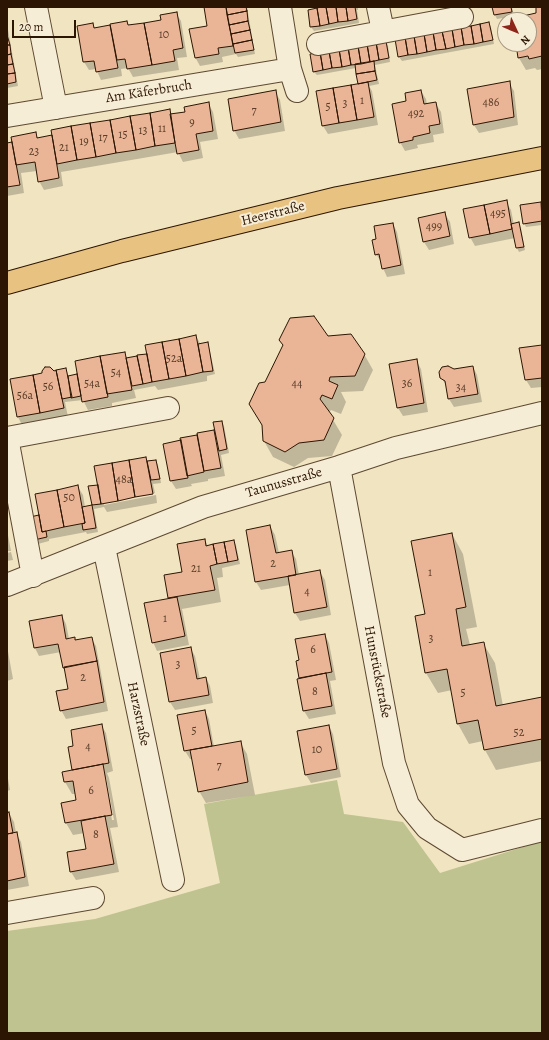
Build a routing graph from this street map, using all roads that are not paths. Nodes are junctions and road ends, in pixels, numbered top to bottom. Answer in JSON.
{"nodes":[{"id":1,"x":36,"y":7,"type":"edge"},
{"id":2,"x":280,"y":7,"type":"edge"},
{"id":3,"x":378,"y":7,"type":"edge"},
{"id":4,"x":462,"y":17,"type":"dead end"},
{"id":5,"x":383,"y":31,"type":"junction"},
{"id":6,"x":318,"y":44,"type":"dead end"},
{"id":7,"x":290,"y":69,"type":"junction"},
{"id":8,"x":297,"y":91,"type":"dead end"},
{"id":9,"x":56,"y":108,"type":"junction"},
{"id":10,"x":7,"y":116,"type":"edge"},
{"id":11,"x":542,"y":158,"type":"edge"},
{"id":12,"x":7,"y":283,"type":"edge"},
{"id":13,"x":168,"y":408,"type":"dead end"},
{"id":14,"x":542,"y":413,"type":"edge"},
{"id":15,"x":7,"y":438,"type":"edge"},
{"id":16,"x":339,"y":467,"type":"junction"},
{"id":17,"x":104,"y":547,"type":"junction"},
{"id":18,"x":33,"y":576,"type":"junction"},
{"id":19,"x":7,"y":585,"type":"edge"},
{"id":20,"x":542,"y":830,"type":"edge"},
{"id":21,"x":173,"y":880,"type":"dead end"},
{"id":22,"x":93,"y":898,"type":"dead end"},
{"id":23,"x":7,"y":913,"type":"edge"}],
"edges":[{"from":1,"to":9,"type":"street"},
{"from":2,"to":7,"type":"street"},
{"from":3,"to":5,"type":"street"},
{"from":4,"to":5,"type":"street"},
{"from":5,"to":6,"type":"street"},
{"from":7,"to":8,"type":"street"},
{"from":7,"to":9,"type":"street","name":"Am Käferbruch"},
{"from":9,"to":10,"type":"street","name":"Am Käferbruch"},
{"from":11,"to":12,"type":"main road","name":"Heerstraße"},
{"from":13,"to":15,"type":"street"},
{"from":14,"to":16,"type":"street","name":"Taunusstraße"},
{"from":15,"to":18,"type":"street"},
{"from":16,"to":17,"type":"street","name":"Taunusstraße"},
{"from":16,"to":20,"type":"street","name":"Hunsrückstraße"},
{"from":17,"to":18,"type":"street","name":"Taunusstraße"},
{"from":17,"to":21,"type":"street","name":"Harzstraße"},
{"from":18,"to":19,"type":"street","name":"Taunusstraße"},
{"from":22,"to":23,"type":"street"}]}
